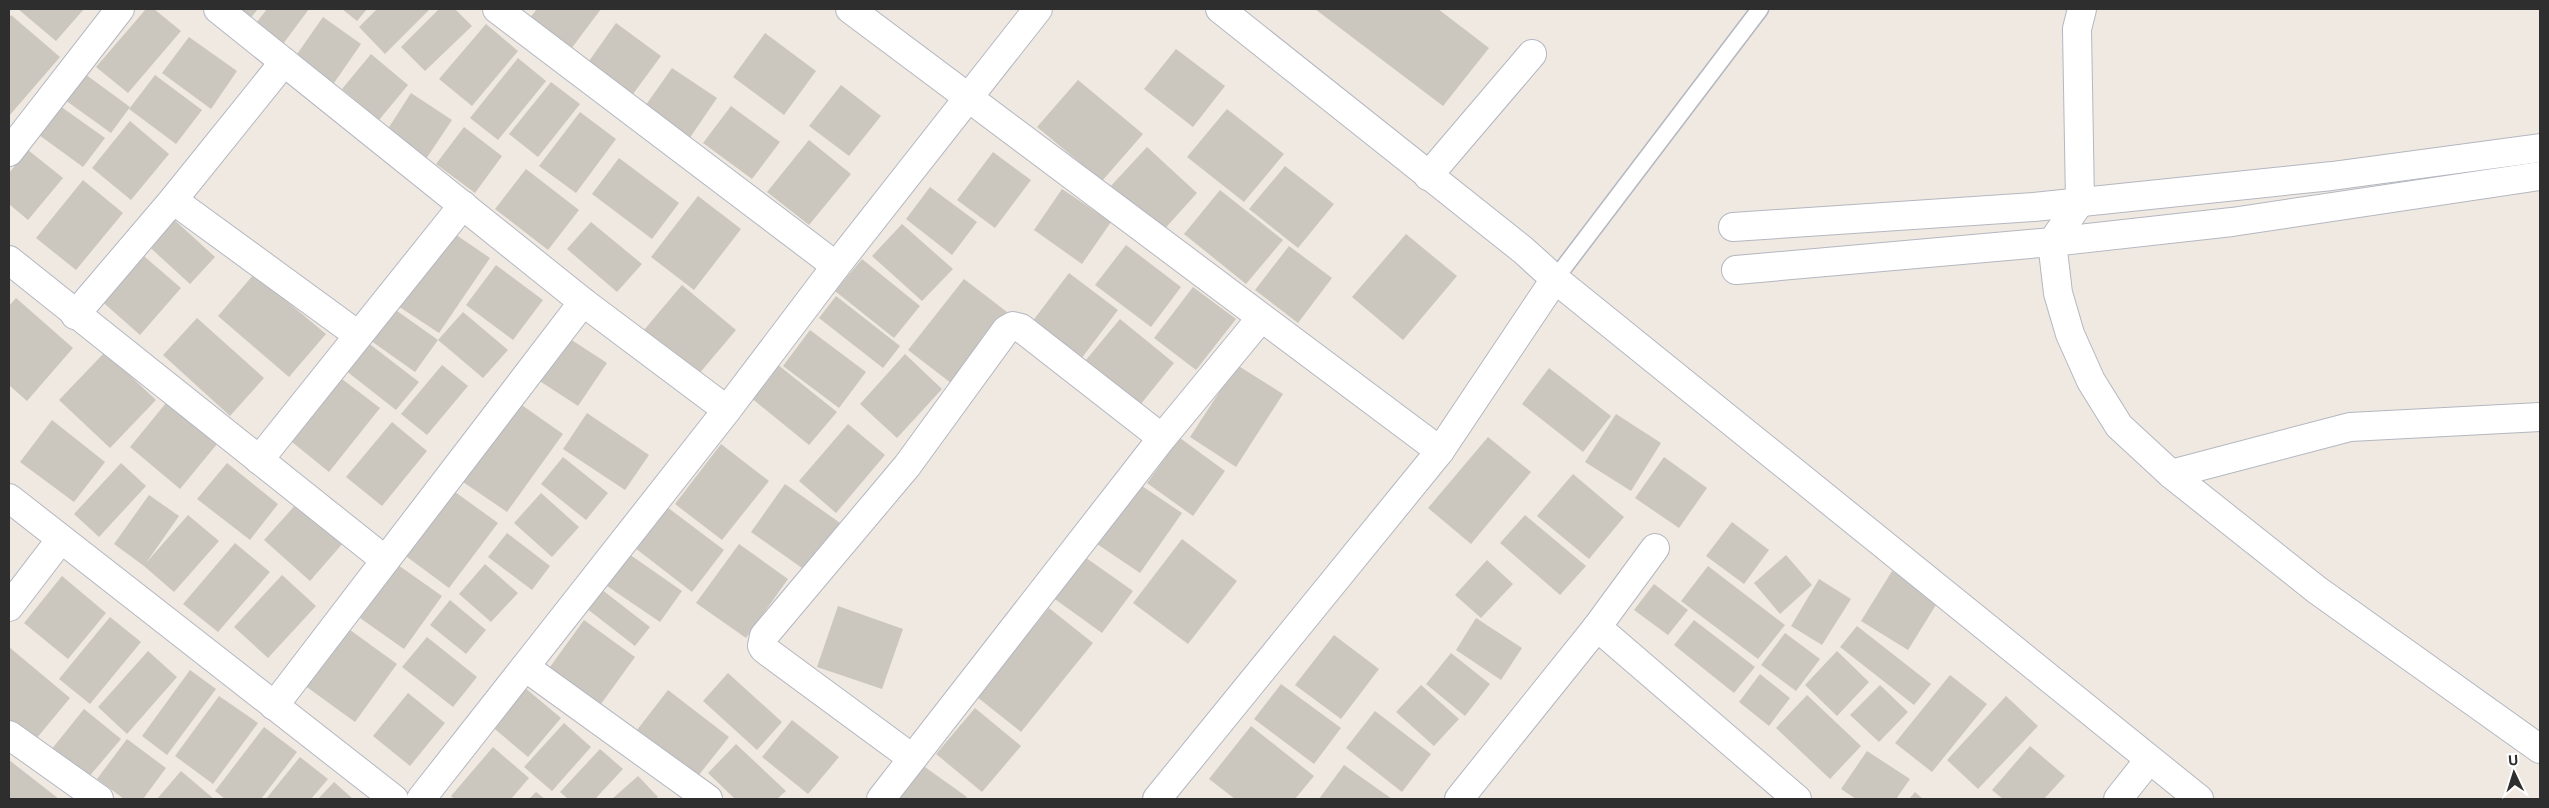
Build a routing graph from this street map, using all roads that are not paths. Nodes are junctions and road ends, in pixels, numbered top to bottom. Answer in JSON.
{"nodes":[{"id":1,"x":120,"y":9,"type":"edge"},
{"id":2,"x":218,"y":9,"type":"edge"},
{"id":3,"x":497,"y":9,"type":"edge"},
{"id":4,"x":850,"y":9,"type":"edge"},
{"id":5,"x":1038,"y":9,"type":"edge"},
{"id":6,"x":1220,"y":9,"type":"edge"},
{"id":7,"x":1760,"y":9,"type":"edge"},
{"id":8,"x":2082,"y":9,"type":"edge"},
{"id":9,"x":1532,"y":54,"type":"dead end"},
{"id":10,"x":284,"y":62,"type":"junction"},
{"id":11,"x":968,"y":98,"type":"junction"},
{"id":12,"x":2540,"y":148,"type":"edge"},
{"id":13,"x":9,"y":152,"type":"edge"},
{"id":14,"x":1428,"y":176,"type":"junction"},
{"id":15,"x":2540,"y":176,"type":"edge"},
{"id":16,"x":173,"y":200,"type":"junction"},
{"id":17,"x":2080,"y":202,"type":"junction"},
{"id":18,"x":463,"y":205,"type":"junction"},
{"id":19,"x":1733,"y":227,"type":"dead end"},
{"id":20,"x":2052,"y":242,"type":"junction"},
{"id":21,"x":9,"y":260,"type":"edge"},
{"id":22,"x":836,"y":266,"type":"junction"},
{"id":23,"x":1736,"y":270,"type":"dead end"},
{"id":24,"x":1555,"y":279,"type":"junction"},
{"id":25,"x":583,"y":302,"type":"junction"},
{"id":26,"x":75,"y":315,"type":"junction"},
{"id":27,"x":1261,"y":318,"type":"junction"},
{"id":28,"x":358,"y":335,"type":"junction"},
{"id":29,"x":727,"y":410,"type":"junction"},
{"id":30,"x":2540,"y":417,"type":"edge"},
{"id":31,"x":1162,"y":438,"type":"junction"},
{"id":32,"x":1440,"y":451,"type":"junction"},
{"id":33,"x":260,"y":460,"type":"junction"},
{"id":34,"x":2171,"y":474,"type":"junction"},
{"id":35,"x":9,"y":498,"type":"edge"},
{"id":36,"x":61,"y":539,"type":"junction"},
{"id":37,"x":1655,"y":548,"type":"dead end"},
{"id":38,"x":385,"y":560,"type":"junction"},
{"id":39,"x":9,"y":607,"type":"edge"},
{"id":40,"x":1597,"y":627,"type":"junction"},
{"id":41,"x":525,"y":667,"type":"junction"},
{"id":42,"x":274,"y":706,"type":"junction"},
{"id":43,"x":9,"y":735,"type":"edge"},
{"id":44,"x":2540,"y":749,"type":"edge"},
{"id":45,"x":912,"y":758,"type":"junction"},
{"id":46,"x":2149,"y":760,"type":"junction"},
{"id":47,"x":98,"y":799,"type":"edge"},
{"id":48,"x":394,"y":799,"type":"edge"},
{"id":49,"x":421,"y":799,"type":"edge"},
{"id":50,"x":708,"y":799,"type":"edge"},
{"id":51,"x":881,"y":799,"type":"edge"},
{"id":52,"x":1156,"y":799,"type":"edge"},
{"id":53,"x":1460,"y":799,"type":"edge"},
{"id":54,"x":1797,"y":799,"type":"edge"},
{"id":55,"x":2118,"y":799,"type":"edge"},
{"id":56,"x":2199,"y":799,"type":"edge"}],
"edges":[{"from":1,"to":13,"type":"street"},
{"from":2,"to":10,"type":"street"},
{"from":3,"to":22,"type":"street"},
{"from":4,"to":11,"type":"street"},
{"from":5,"to":11,"type":"street"},
{"from":6,"to":14,"type":"street"},
{"from":7,"to":24,"type":"lane"},
{"from":8,"to":17,"type":"street"},
{"from":9,"to":14,"type":"street"},
{"from":10,"to":16,"type":"street"},
{"from":10,"to":18,"type":"street"},
{"from":11,"to":22,"type":"street"},
{"from":11,"to":27,"type":"street"},
{"from":12,"to":17,"type":"street"},
{"from":14,"to":24,"type":"street"},
{"from":15,"to":20,"type":"street"},
{"from":16,"to":26,"type":"street"},
{"from":16,"to":28,"type":"street"},
{"from":17,"to":19,"type":"street"},
{"from":17,"to":20,"type":"street"},
{"from":18,"to":25,"type":"street"},
{"from":18,"to":28,"type":"street"},
{"from":20,"to":23,"type":"street"},
{"from":20,"to":34,"type":"street"},
{"from":21,"to":26,"type":"street"},
{"from":22,"to":29,"type":"street"},
{"from":24,"to":32,"type":"street"},
{"from":24,"to":46,"type":"street"},
{"from":25,"to":29,"type":"street"},
{"from":25,"to":38,"type":"street"},
{"from":26,"to":33,"type":"street"},
{"from":27,"to":31,"type":"street"},
{"from":27,"to":32,"type":"street"},
{"from":28,"to":33,"type":"street"},
{"from":29,"to":41,"type":"street"},
{"from":30,"to":34,"type":"street"},
{"from":31,"to":45,"type":"street"},
{"from":31,"to":45,"type":"street"},
{"from":32,"to":52,"type":"street"},
{"from":33,"to":38,"type":"street"},
{"from":34,"to":44,"type":"street"},
{"from":35,"to":36,"type":"street"},
{"from":36,"to":39,"type":"street"},
{"from":36,"to":42,"type":"street"},
{"from":37,"to":40,"type":"street"},
{"from":38,"to":42,"type":"street"},
{"from":40,"to":53,"type":"street"},
{"from":40,"to":54,"type":"street"},
{"from":41,"to":49,"type":"street"},
{"from":41,"to":50,"type":"street"},
{"from":42,"to":48,"type":"street"},
{"from":43,"to":47,"type":"street"},
{"from":45,"to":51,"type":"street"},
{"from":46,"to":55,"type":"street"},
{"from":46,"to":56,"type":"street"}]}
